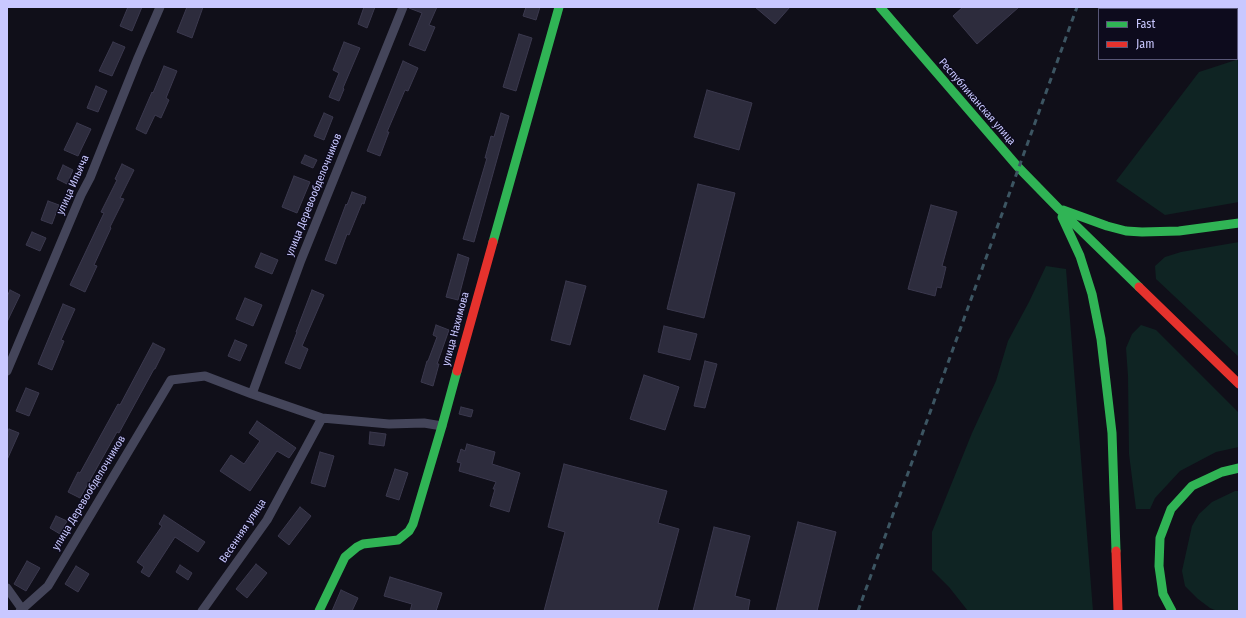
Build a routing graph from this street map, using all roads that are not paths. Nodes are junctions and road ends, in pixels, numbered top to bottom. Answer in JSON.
{"nodes":[{"id":1,"x":160,"y":7,"type":"edge"},
{"id":2,"x":403,"y":7,"type":"edge"},
{"id":3,"x":559,"y":7,"type":"edge"},
{"id":4,"x":880,"y":7,"type":"edge"},
{"id":5,"x":1059,"y":209,"type":"junction"},
{"id":6,"x":1239,"y":223,"type":"edge"},
{"id":7,"x":7,"y":371,"type":"edge"},
{"id":8,"x":1239,"y":384,"type":"edge"},
{"id":9,"x":252,"y":394,"type":"junction"},
{"id":10,"x":322,"y":418,"type":"junction"},
{"id":11,"x":442,"y":426,"type":"junction"},
{"id":12,"x":1239,"y":468,"type":"edge"},
{"id":13,"x":7,"y":588,"type":"edge"},
{"id":14,"x":21,"y":610,"type":"edge"},
{"id":15,"x":202,"y":611,"type":"edge"},
{"id":16,"x":319,"y":611,"type":"edge"},
{"id":17,"x":1118,"y":611,"type":"edge"},
{"id":18,"x":1172,"y":611,"type":"edge"}],
"edges":[{"from":1,"to":7,"type":"street","name":"улица Ильича"},
{"from":2,"to":9,"type":"street","name":"улица Деревообделочников"},
{"from":3,"to":11,"type":"main road","name":"улица Нахимова"},
{"from":4,"to":5,"type":"main road","name":"Республиканская улица"},
{"from":5,"to":6,"type":"main road"},
{"from":5,"to":8,"type":"main road","name":"Республиканская улица"},
{"from":5,"to":17,"type":"main road"},
{"from":9,"to":10,"type":"street"},
{"from":9,"to":14,"type":"street","name":"улица Деревообделочников"},
{"from":10,"to":11,"type":"street"},
{"from":10,"to":15,"type":"street","name":"Весенняя улица"},
{"from":11,"to":16,"type":"main road","name":"улица Нахимова"},
{"from":12,"to":18,"type":"main road"},
{"from":13,"to":14,"type":"street"}]}
